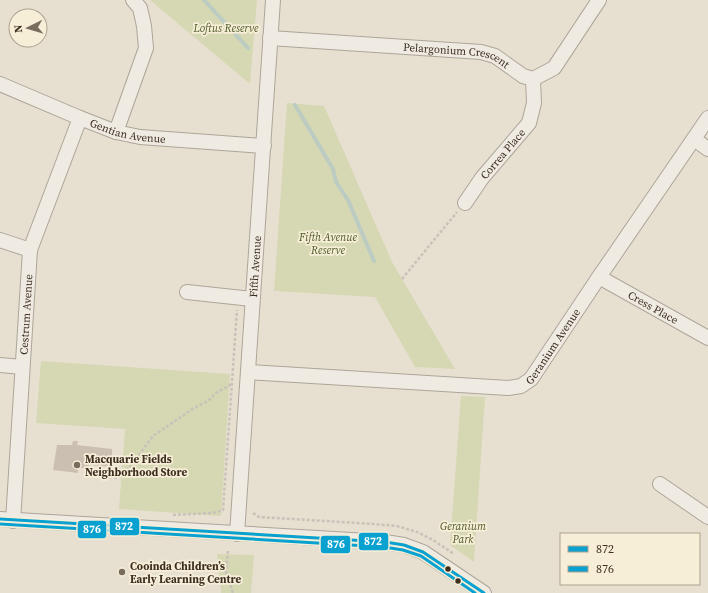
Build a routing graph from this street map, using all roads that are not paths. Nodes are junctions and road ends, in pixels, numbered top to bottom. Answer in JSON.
{"nodes":[{"id":1,"x":133,"y":0,"type":"edge"},
{"id":2,"x":273,"y":0,"type":"edge"},
{"id":3,"x":599,"y":0,"type":"edge"},
{"id":4,"x":270,"y":38,"type":"junction"},
{"id":5,"x":533,"y":79,"type":"junction"},
{"id":6,"x":0,"y":84,"type":"edge"},
{"id":7,"x":80,"y":118,"type":"junction"},
{"id":8,"x":708,"y":118,"type":"edge"},
{"id":9,"x":116,"y":132,"type":"junction"},
{"id":10,"x":694,"y":139,"type":"junction"},
{"id":11,"x":264,"y":146,"type":"junction"},
{"id":12,"x":708,"y":148,"type":"edge"},
{"id":13,"x":465,"y":202,"type":"road end"},
{"id":14,"x":0,"y":240,"type":"edge"},
{"id":15,"x":30,"y":250,"type":"junction"},
{"id":16,"x":599,"y":277,"type":"junction"},
{"id":17,"x":186,"y":292,"type":"dead end"},
{"id":18,"x":252,"y":299,"type":"junction"},
{"id":19,"x":708,"y":338,"type":"edge"},
{"id":20,"x":0,"y":365,"type":"edge"},
{"id":21,"x":22,"y":367,"type":"junction"},
{"id":22,"x":248,"y":372,"type":"junction"},
{"id":23,"x":660,"y":484,"type":"dead end"},
{"id":24,"x":708,"y":517,"type":"edge"},
{"id":25,"x":7,"y":520,"type":"edge"},
{"id":26,"x":238,"y":534,"type":"junction"},
{"id":27,"x":484,"y":593,"type":"edge"}],
"edges":[{"from":1,"to":9,"type":"street"},
{"from":2,"to":4,"type":"street","name":"Fifth Avenue"},
{"from":3,"to":5,"type":"street"},
{"from":4,"to":5,"type":"street","name":"Pelargonium Crescent"},
{"from":4,"to":11,"type":"street","name":"Fifth Avenue"},
{"from":5,"to":13,"type":"street","name":"Correa Place"},
{"from":6,"to":7,"type":"street","name":"Gentian Avenue"},
{"from":7,"to":9,"type":"street","name":"Gentian Avenue"},
{"from":7,"to":15,"type":"street","name":"Cestrum Avenue"},
{"from":8,"to":10,"type":"street","name":"Geranium Avenue"},
{"from":9,"to":11,"type":"street","name":"Gentian Avenue"},
{"from":10,"to":12,"type":"street"},
{"from":10,"to":16,"type":"street","name":"Geranium Avenue"},
{"from":11,"to":18,"type":"street","name":"Fifth Avenue"},
{"from":14,"to":15,"type":"street"},
{"from":15,"to":21,"type":"street","name":"Cestrum Avenue"},
{"from":16,"to":19,"type":"street","name":"Cress Place"},
{"from":16,"to":22,"type":"street","name":"Geranium Avenue"},
{"from":17,"to":18,"type":"street"},
{"from":18,"to":22,"type":"street","name":"Fifth Avenue"},
{"from":20,"to":21,"type":"street"},
{"from":21,"to":25,"type":"street","name":"Cestrum Avenue"},
{"from":22,"to":26,"type":"street","name":"Fifth Avenue"},
{"from":23,"to":24,"type":"street"},
{"from":25,"to":26,"type":"street"},
{"from":26,"to":27,"type":"street"}]}
